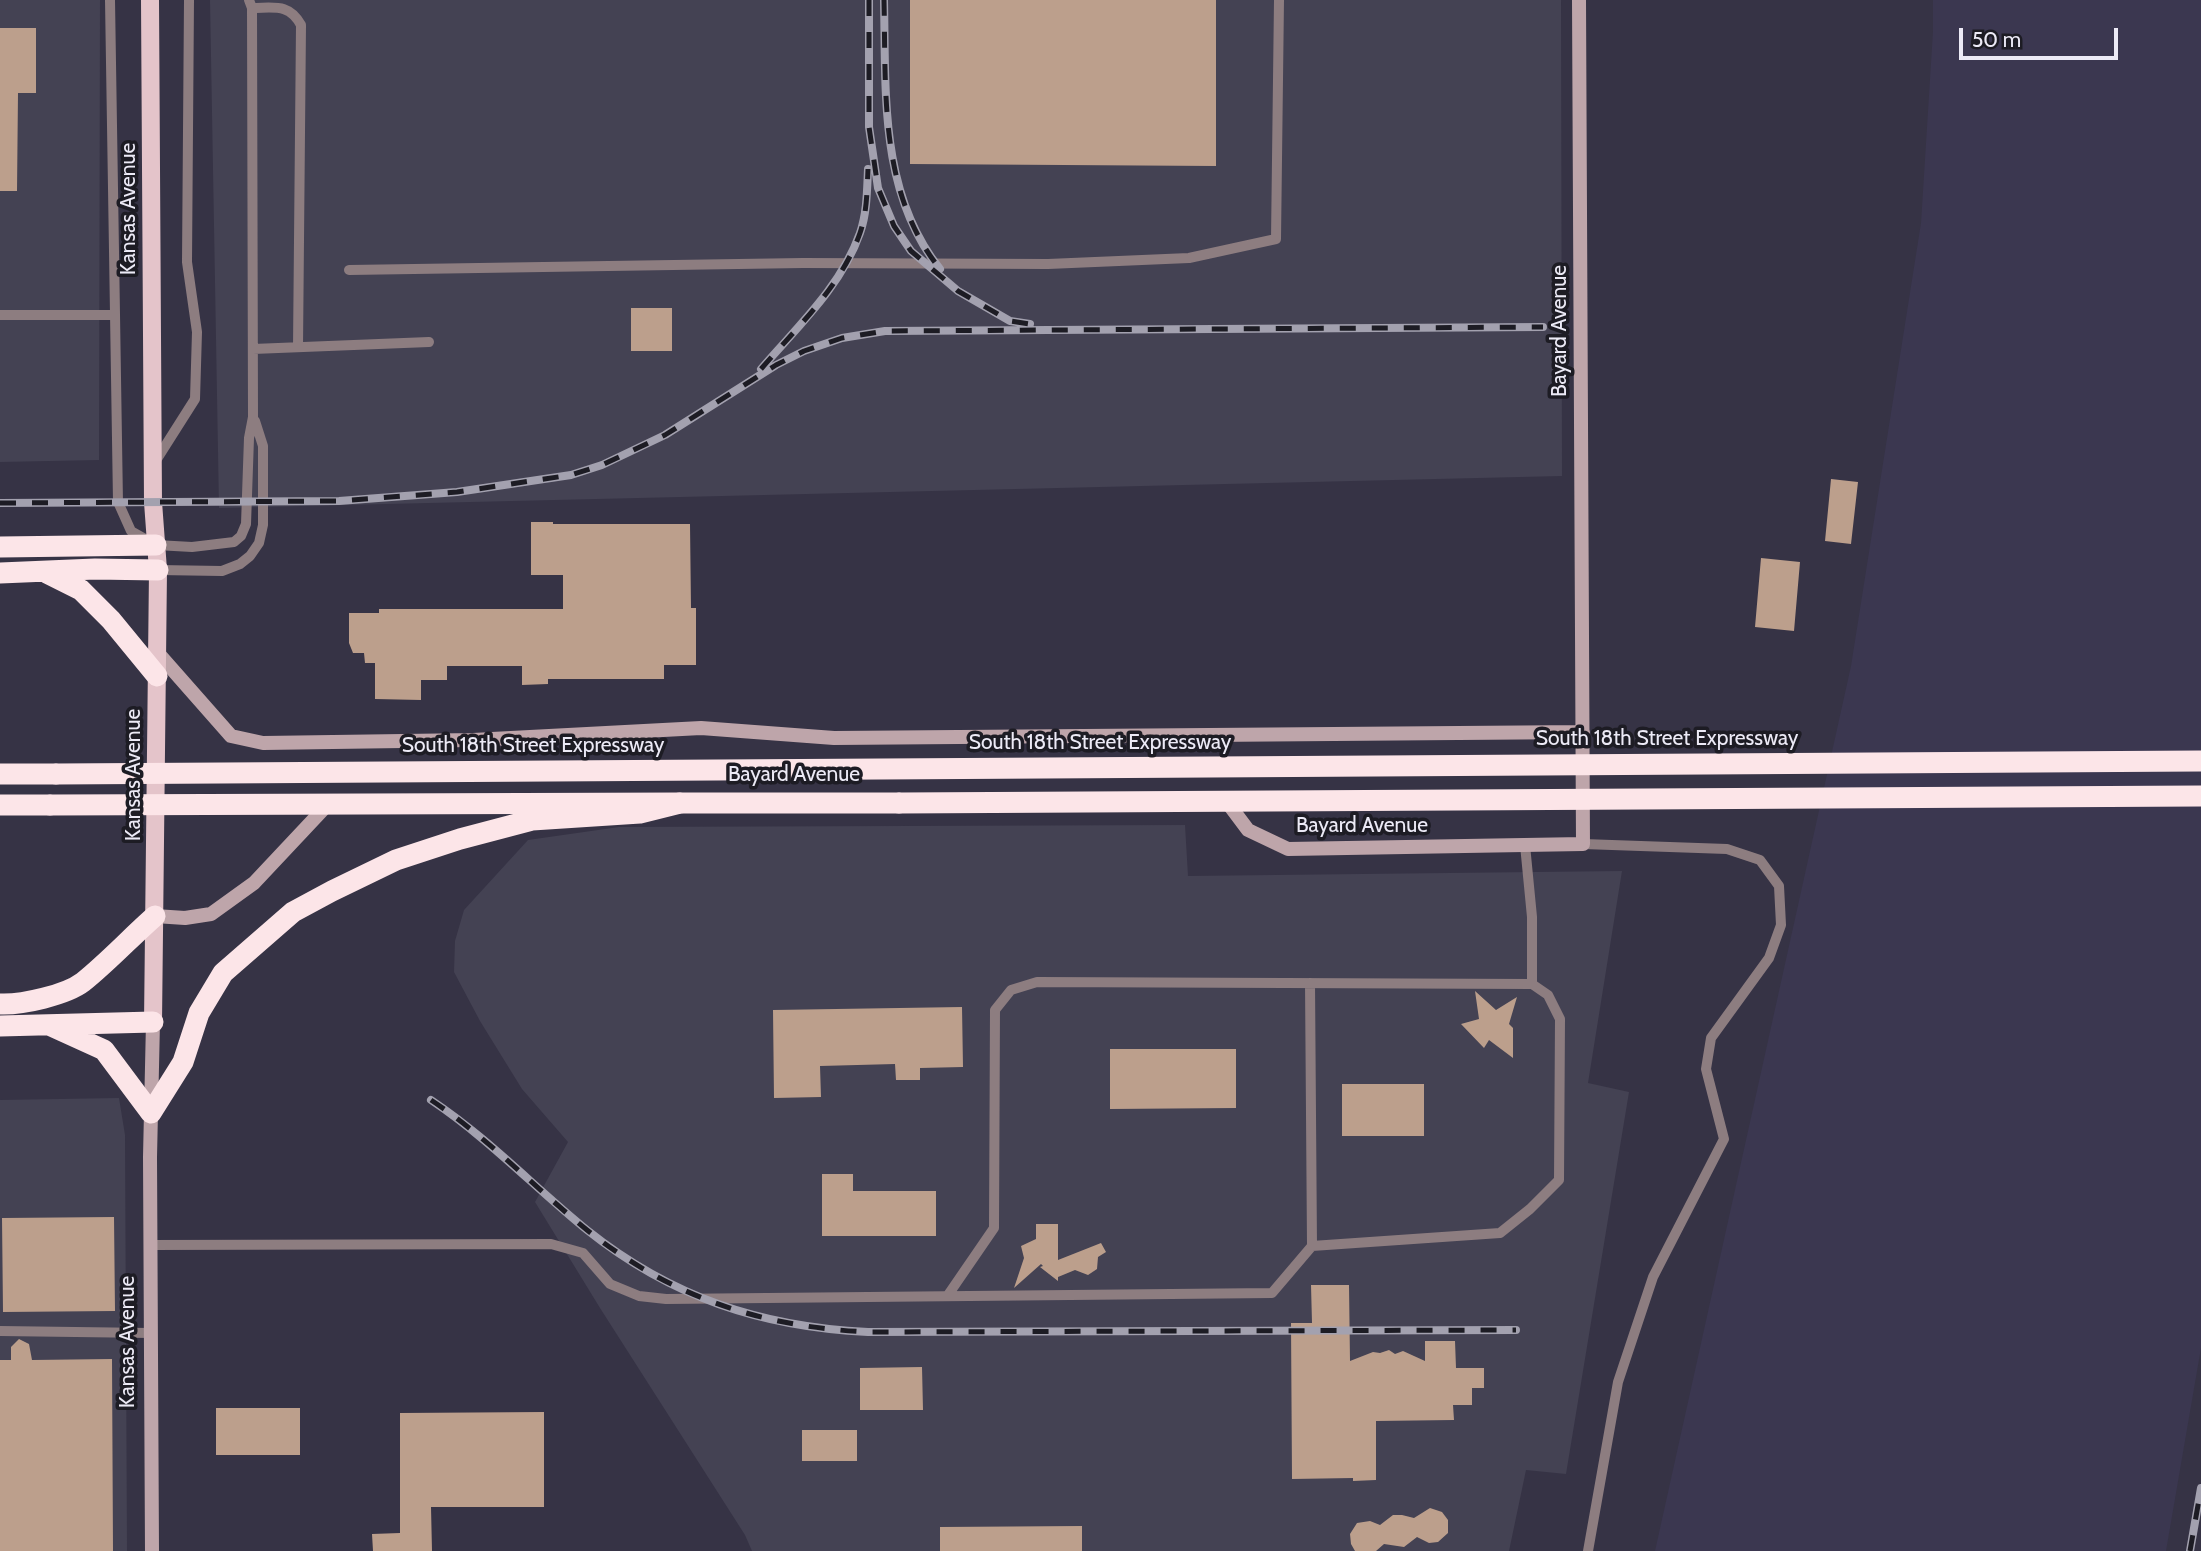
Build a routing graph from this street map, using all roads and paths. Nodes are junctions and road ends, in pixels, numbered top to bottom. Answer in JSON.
{"nodes":[{"id":1,"x":110,"y":0,"type":"edge"},
{"id":2,"x":150,"y":0,"type":"edge"},
{"id":3,"x":189,"y":0,"type":"edge"},
{"id":4,"x":1279,"y":0,"type":"edge"},
{"id":5,"x":1579,"y":0,"type":"edge"},
{"id":6,"x":250,"y":4,"type":"edge"},
{"id":7,"x":349,"y":271,"type":"dead end"},
{"id":8,"x":0,"y":315,"type":"edge"},
{"id":9,"x":115,"y":315,"type":"junction"},
{"id":10,"x":429,"y":342,"type":"dead end"},
{"id":11,"x":298,"y":347,"type":"junction"},
{"id":12,"x":253,"y":349,"type":"junction"},
{"id":13,"x":253,"y":417,"type":"junction"},
{"id":14,"x":153,"y":465,"type":"junction"},
{"id":15,"x":156,"y":545,"type":"junction"},
{"id":16,"x":0,"y":547,"type":"edge"},
{"id":17,"x":158,"y":570,"type":"junction"},
{"id":18,"x":0,"y":573,"type":"edge"},
{"id":19,"x":45,"y":573,"type":"junction"},
{"id":20,"x":157,"y":652,"type":"junction"},
{"id":21,"x":157,"y":676,"type":"junction"},
{"id":22,"x":1583,"y":732,"type":"junction"},
{"id":23,"x":2201,"y":761,"type":"edge"},
{"id":24,"x":0,"y":774,"type":"edge"},
{"id":25,"x":2201,"y":796,"type":"edge"},
{"id":26,"x":680,"y":803,"type":"junction"},
{"id":27,"x":0,"y":805,"type":"edge"},
{"id":28,"x":1525,"y":845,"type":"junction"},
{"id":29,"x":1583,"y":845,"type":"junction"},
{"id":30,"x":155,"y":916,"type":"junction"},
{"id":31,"x":1310,"y":983,"type":"junction"},
{"id":32,"x":1532,"y":984,"type":"junction"},
{"id":33,"x":0,"y":1004,"type":"edge"},
{"id":34,"x":153,"y":1022,"type":"junction"},
{"id":35,"x":49,"y":1025,"type":"junction"},
{"id":36,"x":0,"y":1026,"type":"edge"},
{"id":37,"x":151,"y":1113,"type":"junction"},
{"id":38,"x":151,"y":1244,"type":"junction"},
{"id":39,"x":1312,"y":1246,"type":"junction"},
{"id":40,"x":948,"y":1295,"type":"junction"},
{"id":41,"x":0,"y":1331,"type":"edge"},
{"id":42,"x":151,"y":1333,"type":"junction"},
{"id":43,"x":152,"y":1551,"type":"edge"},
{"id":44,"x":1588,"y":1551,"type":"edge"}],
"edges":[{"from":1,"to":9,"type":"lane"},
{"from":2,"to":14,"type":"main road","name":"Kansas Avenue"},
{"from":3,"to":14,"type":"lane"},
{"from":4,"to":7,"type":"lane"},
{"from":5,"to":22,"type":"street","name":"Bayard Avenue"},
{"from":6,"to":11,"type":"lane"},
{"from":6,"to":12,"type":"lane"},
{"from":8,"to":9,"type":"lane"},
{"from":9,"to":15,"type":"lane"},
{"from":10,"to":11,"type":"lane"},
{"from":11,"to":12,"type":"lane"},
{"from":12,"to":13,"type":"lane"},
{"from":13,"to":15,"type":"lane"},
{"from":13,"to":17,"type":"lane"},
{"from":14,"to":15,"type":"main road","name":"Kansas Avenue"},
{"from":15,"to":16,"type":"highway"},
{"from":15,"to":17,"type":"main road","name":"Kansas Avenue"},
{"from":17,"to":19,"type":"highway"},
{"from":17,"to":20,"type":"main road","name":"Kansas Avenue"},
{"from":18,"to":19,"type":"highway"},
{"from":19,"to":21,"type":"highway"},
{"from":20,"to":21,"type":"main road","name":"Kansas Avenue"},
{"from":20,"to":22,"type":"street"},
{"from":21,"to":30,"type":"main road","name":"Kansas Avenue"},
{"from":22,"to":29,"type":"street","name":"Bayard Avenue"},
{"from":23,"to":24,"type":"highway","name":"South 18th Street Expressway","bridge":true},
{"from":25,"to":26,"type":"highway","bridge":true},
{"from":26,"to":27,"type":"highway","bridge":true},
{"from":26,"to":37,"type":"highway","bridge":true},
{"from":28,"to":29,"type":"street","name":"Bayard Avenue"},
{"from":28,"to":30,"type":"street","name":"Bayard Avenue"},
{"from":28,"to":32,"type":"lane"},
{"from":29,"to":44,"type":"lane"},
{"from":30,"to":33,"type":"highway"},
{"from":30,"to":34,"type":"main road","name":"Kansas Avenue"},
{"from":31,"to":32,"type":"lane"},
{"from":31,"to":39,"type":"lane"},
{"from":31,"to":40,"type":"lane"},
{"from":32,"to":39,"type":"lane"},
{"from":34,"to":35,"type":"highway"},
{"from":34,"to":37,"type":"street","name":"Kansas Avenue"},
{"from":35,"to":36,"type":"highway"},
{"from":35,"to":37,"type":"highway"},
{"from":37,"to":38,"type":"street","name":"Kansas Avenue"},
{"from":38,"to":40,"type":"lane"},
{"from":38,"to":42,"type":"street","name":"Kansas Avenue"},
{"from":39,"to":40,"type":"lane"},
{"from":41,"to":42,"type":"lane"},
{"from":42,"to":43,"type":"street","name":"Kansas Avenue"}]}
